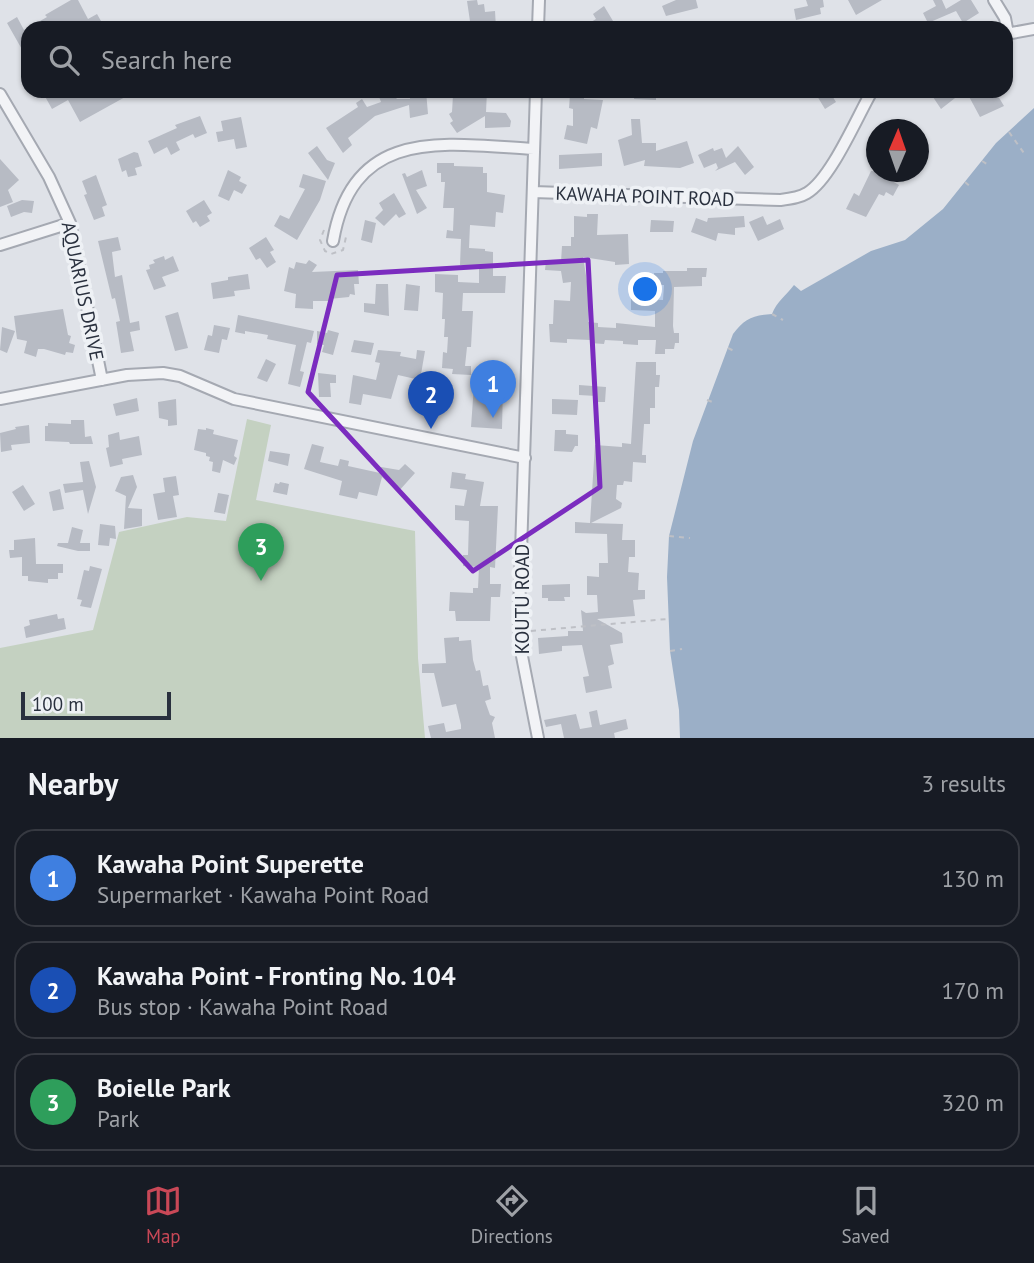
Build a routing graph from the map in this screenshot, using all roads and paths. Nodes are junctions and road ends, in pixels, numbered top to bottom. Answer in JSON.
{"nodes":[{"id":1,"x":539,"y":0,"type":"edge"},
{"id":2,"x":994,"y":0,"type":"edge"},
{"id":3,"x":538,"y":21,"type":"edge"},
{"id":4,"x":1005,"y":21,"type":"edge"},
{"id":5,"x":1034,"y":29,"type":"edge"},
{"id":6,"x":1013,"y":33,"type":"edge"},
{"id":7,"x":0,"y":94,"type":"edge"},
{"id":8,"x":536,"y":98,"type":"edge"},
{"id":9,"x":868,"y":98,"type":"edge"},
{"id":10,"x":1009,"y":132,"type":"dead end"},
{"id":11,"x":534,"y":149,"type":"junction"},
{"id":12,"x":1026,"y":156,"type":"dead end"},
{"id":13,"x":982,"y":161,"type":"dead end"},
{"id":14,"x":990,"y":166,"type":"dead end"},
{"id":15,"x":964,"y":182,"type":"dead end"},
{"id":16,"x":972,"y":188,"type":"dead end"},
{"id":17,"x":533,"y":192,"type":"junction"},
{"id":18,"x":70,"y":223,"type":"junction"},
{"id":19,"x":325,"y":229,"type":"dead end"},
{"id":20,"x":344,"y":230,"type":"dead end"},
{"id":21,"x":333,"y":241,"type":"dead end"},
{"id":22,"x":0,"y":245,"type":"edge"},
{"id":23,"x":772,"y":314,"type":"dead end"},
{"id":24,"x":783,"y":320,"type":"dead end"},
{"id":25,"x":728,"y":348,"type":"dead end"},
{"id":26,"x":736,"y":352,"type":"dead end"},
{"id":27,"x":102,"y":380,"type":"junction"},
{"id":28,"x":0,"y":399,"type":"edge"},
{"id":29,"x":707,"y":400,"type":"dead end"},
{"id":30,"x":715,"y":403,"type":"dead end"},
{"id":31,"x":524,"y":458,"type":"junction"},
{"id":32,"x":669,"y":536,"type":"dead end"},
{"id":33,"x":690,"y":538,"type":"dead end"},
{"id":34,"x":667,"y":619,"type":"dead end"},
{"id":35,"x":519,"y":631,"type":"junction"},
{"id":36,"x":682,"y":649,"type":"dead end"},
{"id":37,"x":670,"y":651,"type":"dead end"},
{"id":38,"x":538,"y":738,"type":"edge"}],
"edges":[{"from":1,"to":3,"type":"street"},
{"from":2,"to":4,"type":"street"},
{"from":5,"to":6,"type":"street"},
{"from":7,"to":18,"type":"street","name":"AQUARIUS DRIVE"},
{"from":8,"to":11,"type":"street"},
{"from":9,"to":17,"type":"street","name":"KAWAHA POINT ROAD"},
{"from":10,"to":12,"type":"path"},
{"from":11,"to":17,"type":"street"},
{"from":11,"to":21,"type":"street"},
{"from":13,"to":14,"type":"path"},
{"from":15,"to":16,"type":"path"},
{"from":17,"to":31,"type":"street","name":"KAWAHA POINT ROAD"},
{"from":18,"to":22,"type":"street"},
{"from":18,"to":27,"type":"street","name":"AQUARIUS DRIVE"},
{"from":19,"to":20,"type":"path"},
{"from":23,"to":24,"type":"path"},
{"from":25,"to":26,"type":"path"},
{"from":27,"to":28,"type":"street"},
{"from":27,"to":31,"type":"street"},
{"from":29,"to":30,"type":"path"},
{"from":31,"to":35,"type":"street","name":"KOUTU ROAD"},
{"from":32,"to":33,"type":"path"},
{"from":34,"to":35,"type":"path"},
{"from":35,"to":38,"type":"street","name":"KOUTU ROAD"},
{"from":36,"to":37,"type":"path"}]}
